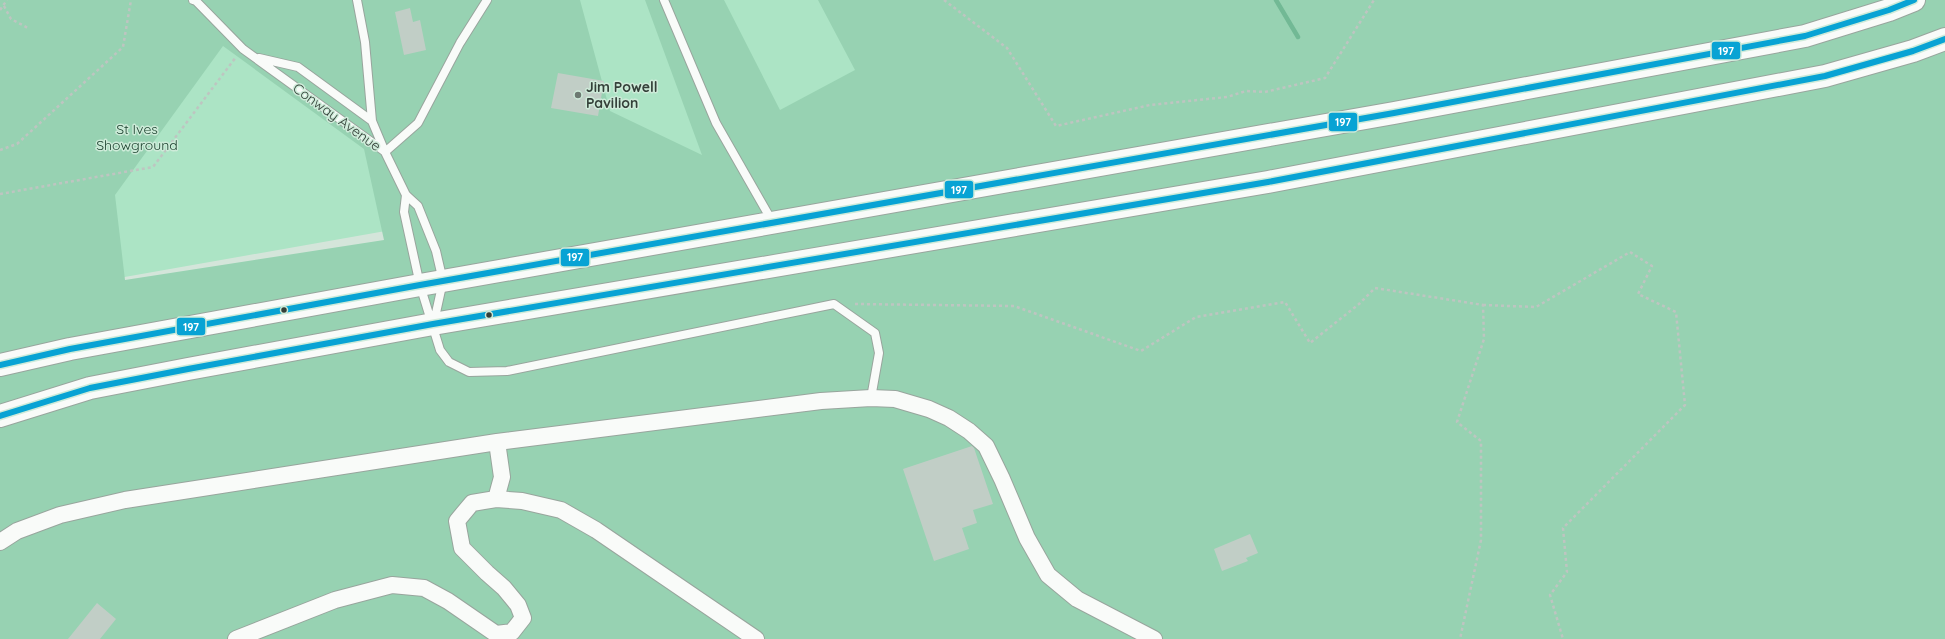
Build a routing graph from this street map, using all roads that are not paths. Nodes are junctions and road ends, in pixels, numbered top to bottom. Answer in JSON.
{"nodes":[{"id":1,"x":195,"y":0,"type":"edge"},
{"id":2,"x":357,"y":0,"type":"edge"},
{"id":3,"x":487,"y":0,"type":"edge"},
{"id":4,"x":664,"y":0,"type":"edge"},
{"id":5,"x":1914,"y":0,"type":"edge"},
{"id":6,"x":1945,"y":40,"type":"edge"},
{"id":7,"x":254,"y":56,"type":"junction"},
{"id":8,"x":372,"y":121,"type":"junction"},
{"id":9,"x":385,"y":152,"type":"junction"},
{"id":10,"x":406,"y":195,"type":"junction"},
{"id":11,"x":774,"y":223,"type":"junction"},
{"id":12,"x":443,"y":281,"type":"junction"},
{"id":13,"x":420,"y":285,"type":"junction"},
{"id":14,"x":433,"y":324,"type":"junction"},
{"id":15,"x":0,"y":365,"type":"edge"},
{"id":16,"x":871,"y":398,"type":"junction"},
{"id":17,"x":0,"y":416,"type":"edge"},
{"id":18,"x":497,"y":442,"type":"junction"},
{"id":19,"x":496,"y":500,"type":"junction"},
{"id":20,"x":0,"y":542,"type":"edge"},
{"id":21,"x":236,"y":639,"type":"edge"},
{"id":22,"x":756,"y":639,"type":"edge"},
{"id":23,"x":1154,"y":639,"type":"edge"}],
"edges":[{"from":1,"to":7,"type":"lane","name":"Conway Avenue"},
{"from":2,"to":8,"type":"lane","name":"Conway Avenue"},
{"from":3,"to":9,"type":"lane"},
{"from":4,"to":11,"type":"lane"},
{"from":5,"to":11,"type":"highway"},
{"from":6,"to":14,"type":"highway"},
{"from":7,"to":8,"type":"lane"},
{"from":7,"to":9,"type":"lane","name":"Conway Avenue"},
{"from":8,"to":9,"type":"lane","name":"Conway Avenue"},
{"from":9,"to":10,"type":"lane"},
{"from":10,"to":12,"type":"lane"},
{"from":10,"to":13,"type":"lane"},
{"from":11,"to":12,"type":"highway"},
{"from":12,"to":13,"type":"highway"},
{"from":12,"to":14,"type":"lane"},
{"from":13,"to":14,"type":"lane"},
{"from":13,"to":15,"type":"highway"},
{"from":14,"to":16,"type":"lane"},
{"from":14,"to":17,"type":"highway"},
{"from":16,"to":18,"type":"street"},
{"from":16,"to":23,"type":"street"},
{"from":18,"to":19,"type":"street"},
{"from":18,"to":20,"type":"street"},
{"from":19,"to":21,"type":"street"},
{"from":19,"to":22,"type":"street"}]}
